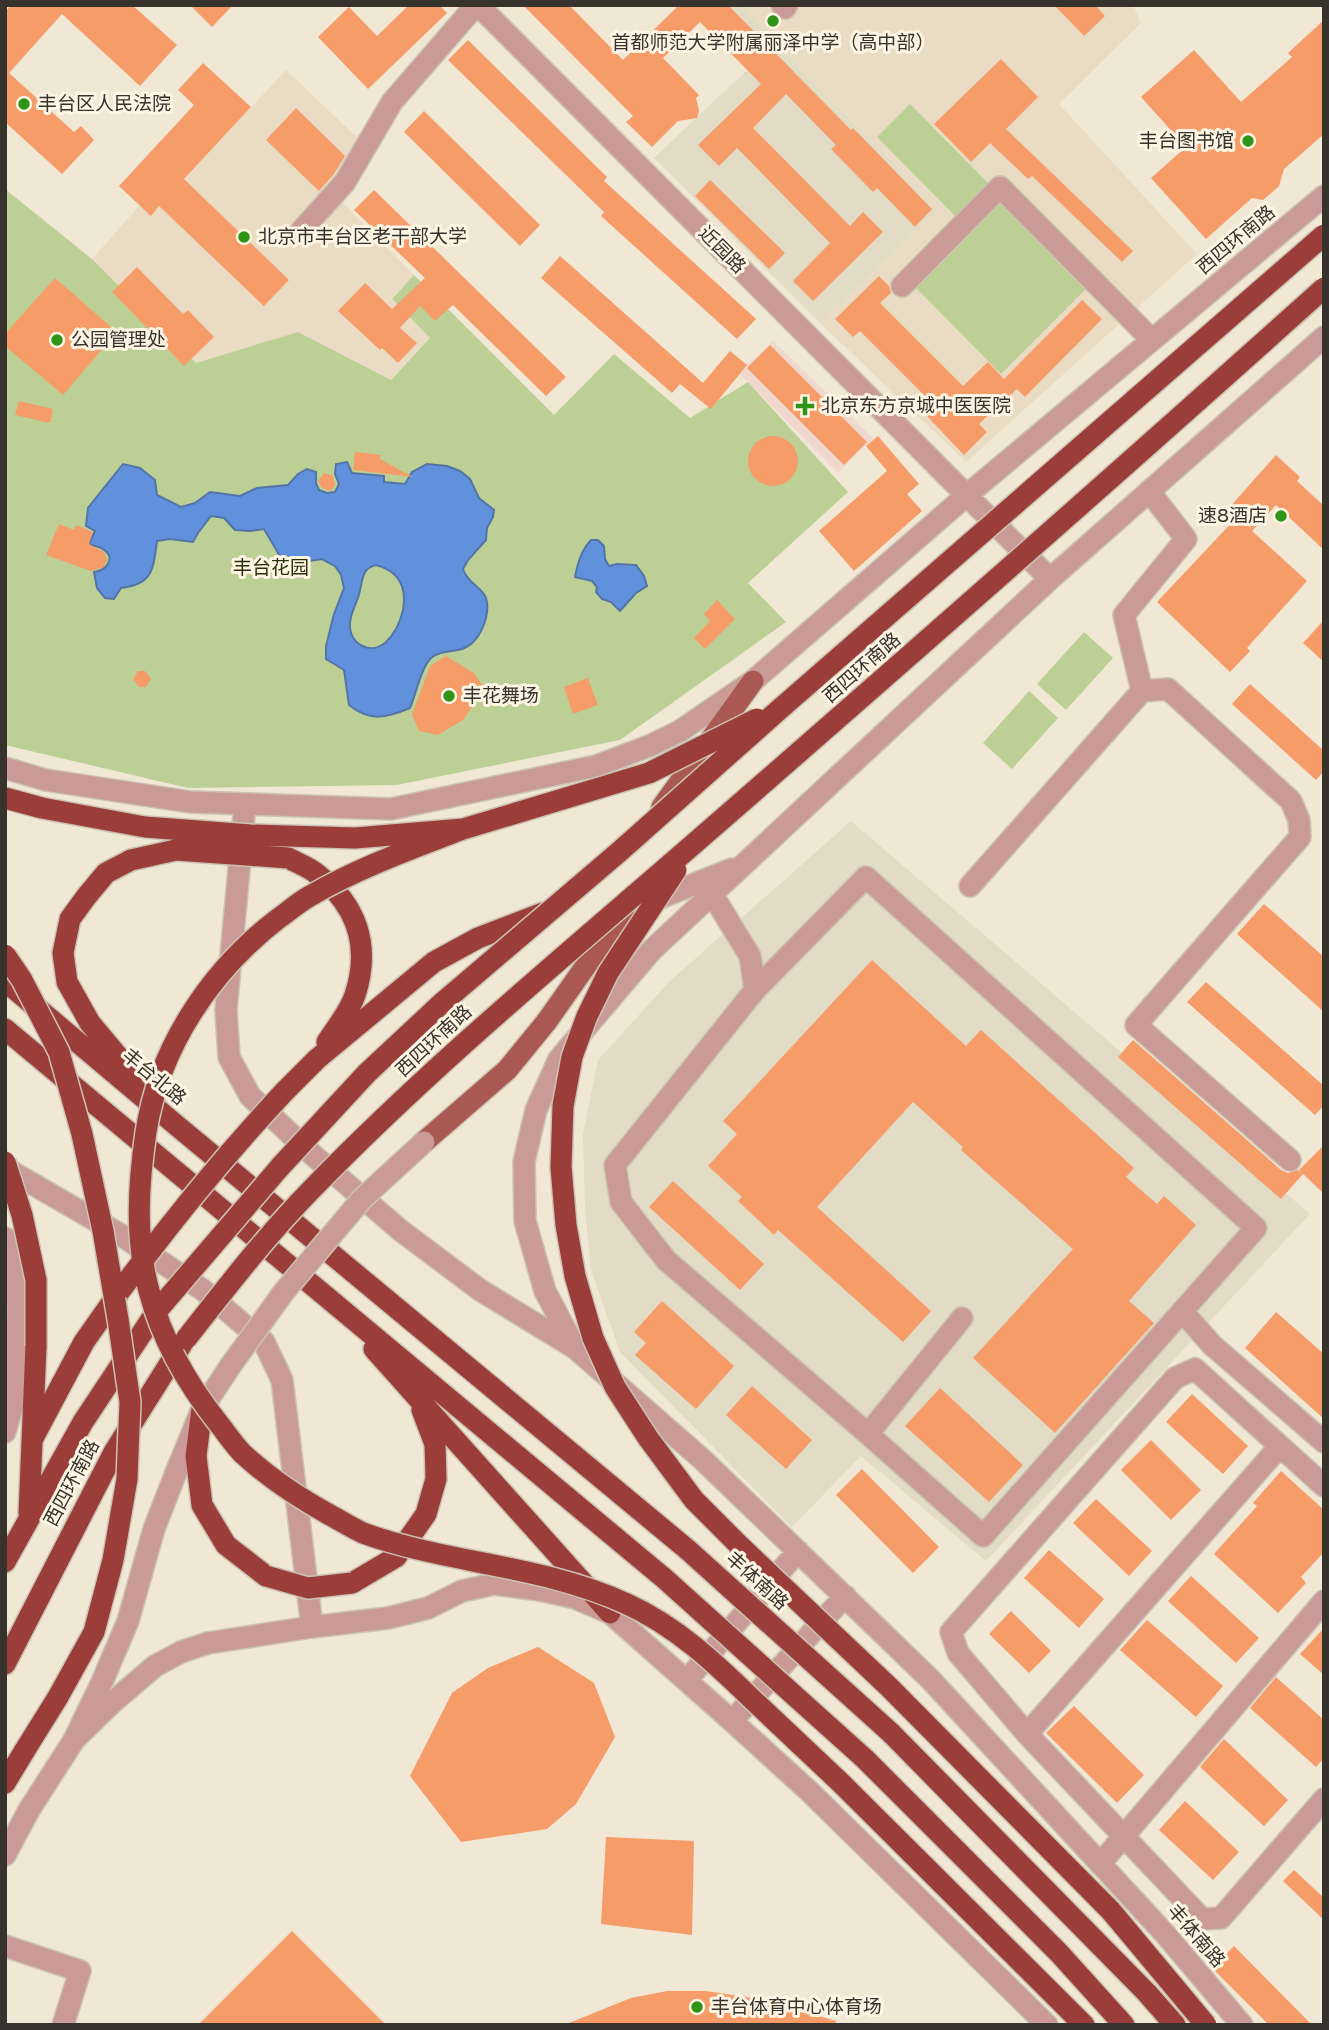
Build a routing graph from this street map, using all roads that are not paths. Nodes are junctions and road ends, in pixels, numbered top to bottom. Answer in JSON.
{"nodes":[{"id":1,"x":477,"y":5,"type":"edge"},
{"id":2,"x":1324,"y":195,"type":"edge"},
{"id":3,"x":301,"y":231,"type":"dead end"},
{"id":4,"x":1324,"y":234,"type":"edge"},
{"id":5,"x":902,"y":286,"type":"dead end"},
{"id":6,"x":1324,"y":289,"type":"edge"},
{"id":7,"x":1324,"y":337,"type":"edge"},
{"id":8,"x":1152,"y":340,"type":"junction"},
{"id":9,"x":1149,"y":491,"type":"junction"},
{"id":10,"x":967,"y":495,"type":"junction"},
{"id":11,"x":994,"y":522,"type":"junction"},
{"id":12,"x":1026,"y":554,"type":"junction"},
{"id":13,"x":1050,"y":579,"type":"junction"},
{"id":14,"x":753,"y":681,"type":"junction"},
{"id":15,"x":1142,"y":691,"type":"junction"},
{"id":16,"x":780,"y":708,"type":"junction"},
{"id":17,"x":5,"y":768,"type":"edge"},
{"id":18,"x":5,"y":798,"type":"edge"},
{"id":19,"x":245,"y":804,"type":"junction"},
{"id":20,"x":654,"y":819,"type":"junction"},
{"id":21,"x":463,"y":829,"type":"junction"},
{"id":22,"x":693,"y":845,"type":"junction"},
{"id":23,"x":744,"y":864,"type":"junction"},
{"id":24,"x":970,"y":886,"type":"dead end"},
{"id":25,"x":712,"y":894,"type":"junction"},
{"id":26,"x":543,"y":913,"type":"joint"},
{"id":27,"x":622,"y":913,"type":"junction"},
{"id":28,"x":5,"y":955,"type":"edge"},
{"id":29,"x":5,"y":981,"type":"edge"},
{"id":30,"x":755,"y":990,"type":"junction"},
{"id":31,"x":5,"y":1029,"type":"edge"},
{"id":32,"x":317,"y":1059,"type":"junction"},
{"id":33,"x":176,"y":1125,"type":"junction"},
{"id":34,"x":424,"y":1142,"type":"joint"},
{"id":35,"x":1290,"y":1160,"type":"dead end"},
{"id":36,"x":5,"y":1162,"type":"edge"},
{"id":37,"x":5,"y":1168,"type":"edge"},
{"id":38,"x":275,"y":1207,"type":"joint"},
{"id":39,"x":5,"y":1238,"type":"edge"},
{"id":40,"x":332,"y":1299,"type":"junction"},
{"id":41,"x":1182,"y":1311,"type":"junction"},
{"id":42,"x":962,"y":1318,"type":"dead end"},
{"id":43,"x":575,"y":1348,"type":"junction"},
{"id":44,"x":417,"y":1399,"type":"junction"},
{"id":45,"x":202,"y":1409,"type":"junction"},
{"id":46,"x":5,"y":1432,"type":"edge"},
{"id":47,"x":868,"y":1434,"type":"junction"},
{"id":48,"x":32,"y":1440,"type":"junction"},
{"id":49,"x":1324,"y":1442,"type":"edge"},
{"id":50,"x":1280,"y":1446,"type":"junction"},
{"id":51,"x":1324,"y":1486,"type":"edge"},
{"id":52,"x":28,"y":1519,"type":"junction"},
{"id":53,"x":798,"y":1551,"type":"junction"},
{"id":54,"x":5,"y":1562,"type":"edge"},
{"id":55,"x":845,"y":1596,"type":"junction"},
{"id":56,"x":1324,"y":1601,"type":"edge"},
{"id":57,"x":610,"y":1613,"type":"junction"},
{"id":58,"x":312,"y":1627,"type":"junction"},
{"id":59,"x":5,"y":1664,"type":"edge"},
{"id":60,"x":687,"y":1680,"type":"junction"},
{"id":61,"x":732,"y":1721,"type":"junction"},
{"id":62,"x":1027,"y":1734,"type":"junction"},
{"id":63,"x":74,"y":1740,"type":"junction"},
{"id":64,"x":5,"y":1783,"type":"edge"},
{"id":65,"x":1324,"y":1799,"type":"edge"},
{"id":66,"x":1124,"y":1837,"type":"junction"},
{"id":67,"x":5,"y":1856,"type":"edge"},
{"id":68,"x":1100,"y":1864,"type":"junction"},
{"id":69,"x":5,"y":1945,"type":"edge"},
{"id":70,"x":63,"y":2025,"type":"edge"},
{"id":71,"x":1047,"y":2025,"type":"edge"},
{"id":72,"x":1084,"y":2025,"type":"edge"},
{"id":73,"x":1124,"y":2025,"type":"edge"},
{"id":74,"x":1175,"y":2025,"type":"edge"},
{"id":75,"x":1206,"y":2025,"type":"edge"},
{"id":76,"x":1242,"y":2025,"type":"edge"}],
"edges":[{"from":1,"to":3,"type":"street"},
{"from":1,"to":10,"type":"street","name":"近园路"},
{"from":2,"to":8,"type":"street","name":"西四环南路"},
{"from":4,"to":11,"type":"main road","name":"西四环南路"},
{"from":4,"to":16,"type":"highway","name":"西四环南路","bridge":true},
{"from":5,"to":8,"type":"street"},
{"from":6,"to":12,"type":"main road","name":"西四环南路"},
{"from":6,"to":22,"type":"highway","name":"西四环南路","bridge":true},
{"from":7,"to":9,"type":"street"},
{"from":8,"to":10,"type":"street","name":"西四环南路"},
{"from":9,"to":13,"type":"street"},
{"from":9,"to":15,"type":"street"},
{"from":10,"to":11,"type":"street","name":"近园路"},
{"from":10,"to":14,"type":"street","name":"西四环南路"},
{"from":11,"to":12,"type":"street","name":"近园路"},
{"from":11,"to":20,"type":"main road","name":"西四环南路"},
{"from":12,"to":13,"type":"street","name":"近园路"},
{"from":12,"to":27,"type":"main road","name":"西四环南路"},
{"from":13,"to":23,"type":"street"},
{"from":14,"to":19,"type":"street","name":"西四环南路"},
{"from":14,"to":20,"type":"main road"},
{"from":15,"to":24,"type":"street"},
{"from":15,"to":35,"type":"street"},
{"from":16,"to":21,"type":"highway","bridge":true},
{"from":16,"to":52,"type":"highway","name":"西四环南路","bridge":true},
{"from":17,"to":19,"type":"street"},
{"from":18,"to":21,"type":"highway","bridge":true},
{"from":19,"to":43,"type":"street"},
{"from":20,"to":26,"type":"main road","name":"西四环南路"},
{"from":21,"to":72,"type":"highway","bridge":true},
{"from":22,"to":59,"type":"highway","name":"西四环南路","bridge":true},
{"from":22,"to":75,"type":"highway","bridge":true},
{"from":23,"to":25,"type":"street"},
{"from":23,"to":27,"type":"street"},
{"from":25,"to":30,"type":"street"},
{"from":25,"to":43,"type":"street"},
{"from":26,"to":32,"type":"highway"},
{"from":27,"to":34,"type":"main road","name":"西四环南路"},
{"from":28,"to":64,"type":"highway","bridge":true},
{"from":29,"to":33,"type":"highway","name":"丰台北路"},
{"from":30,"to":41,"type":"street"},
{"from":30,"to":47,"type":"street"},
{"from":31,"to":40,"type":"highway"},
{"from":32,"to":33,"type":"highway","bridge":true},
{"from":32,"to":48,"type":"highway","bridge":true},
{"from":33,"to":38,"type":"highway","name":"丰台北路"},
{"from":34,"to":45,"type":"street","name":"西四环南路","bridge":true},
{"from":36,"to":48,"type":"highway","bridge":true},
{"from":37,"to":58,"type":"street"},
{"from":38,"to":74,"type":"highway","name":"丰体南路","bridge":true},
{"from":39,"to":46,"type":"street"},
{"from":40,"to":44,"type":"highway"},
{"from":40,"to":73,"type":"highway","bridge":true},
{"from":41,"to":47,"type":"street"},
{"from":41,"to":49,"type":"street"},
{"from":42,"to":47,"type":"street"},
{"from":43,"to":53,"type":"street","name":"丰体南路"},
{"from":44,"to":45,"type":"highway","bridge":true},
{"from":44,"to":57,"type":"highway"},
{"from":45,"to":63,"type":"street","name":"西四环南路"},
{"from":48,"to":52,"type":"highway"},
{"from":50,"to":51,"type":"street"},
{"from":50,"to":62,"type":"street"},
{"from":50,"to":62,"type":"street"},
{"from":52,"to":54,"type":"highway","name":"西四环南路"},
{"from":53,"to":55,"type":"street","name":"丰体南路"},
{"from":53,"to":60,"type":"street"},
{"from":55,"to":61,"type":"street"},
{"from":55,"to":68,"type":"street","name":"丰体南路"},
{"from":56,"to":66,"type":"street"},
{"from":57,"to":58,"type":"street"},
{"from":57,"to":60,"type":"street"},
{"from":58,"to":63,"type":"street"},
{"from":60,"to":61,"type":"street"},
{"from":61,"to":71,"type":"street"},
{"from":62,"to":66,"type":"street"},
{"from":63,"to":67,"type":"street","name":"西四环南路"},
{"from":65,"to":66,"type":"street"},
{"from":66,"to":68,"type":"street"},
{"from":68,"to":76,"type":"street","name":"丰体南路"},
{"from":69,"to":70,"type":"street"}]}
